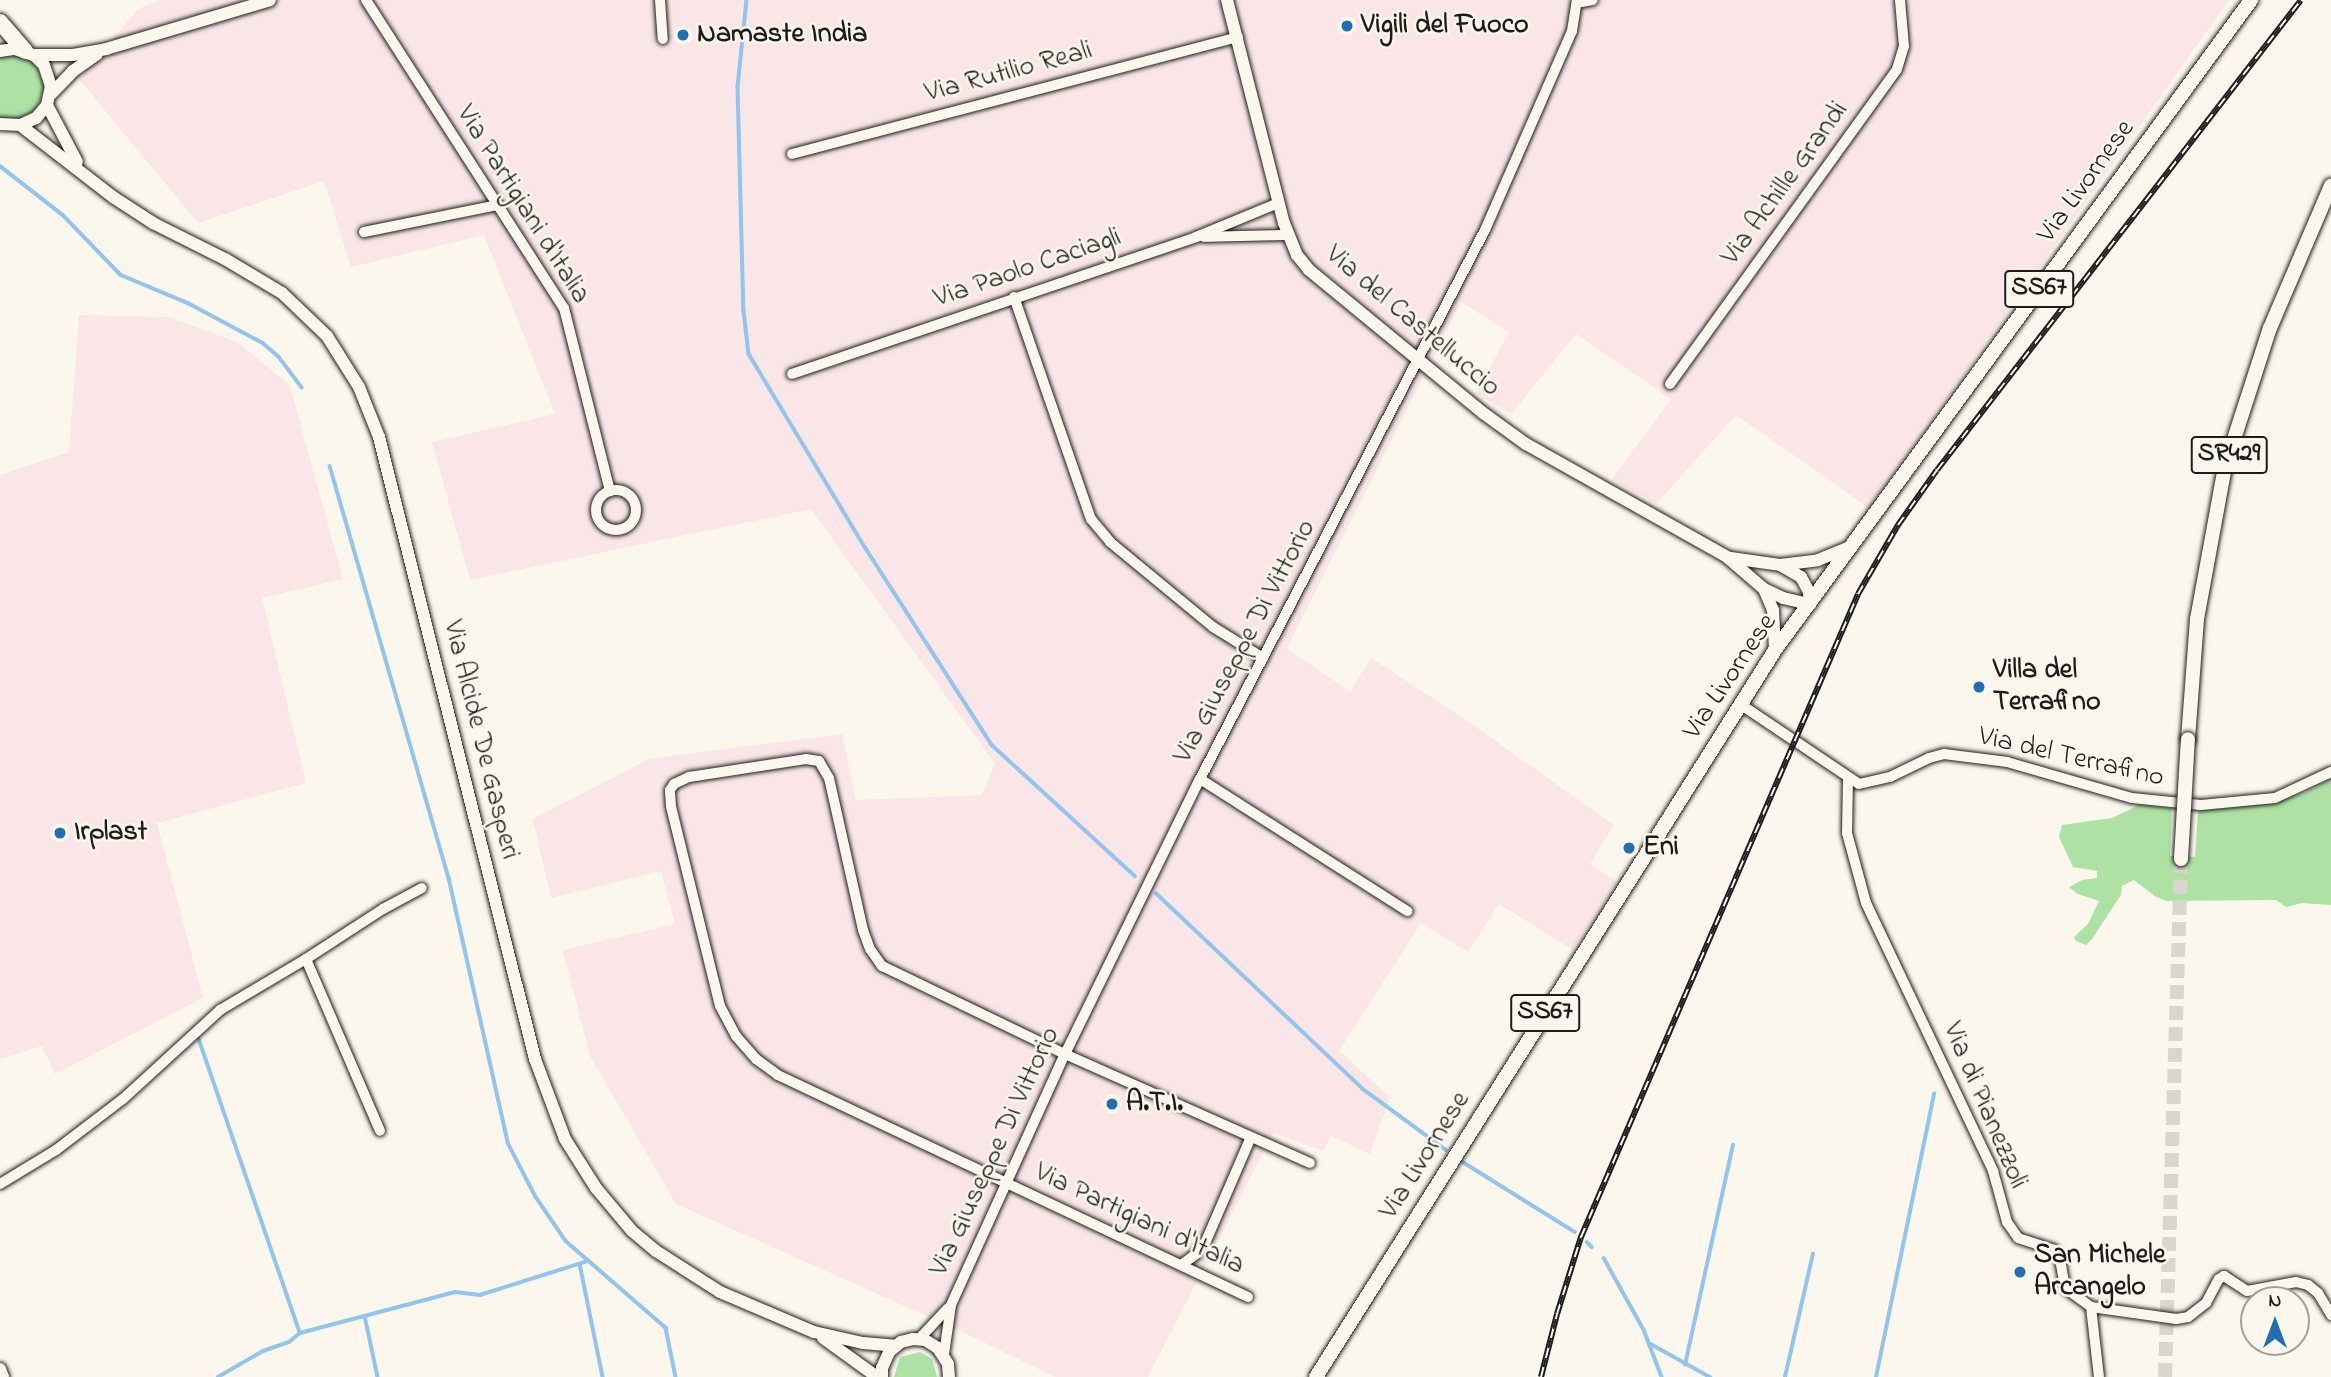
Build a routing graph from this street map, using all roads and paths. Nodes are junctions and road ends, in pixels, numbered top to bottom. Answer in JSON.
{"nodes":[{"id":1,"x":270,"y":0,"type":"edge"},
{"id":2,"x":366,"y":0,"type":"edge"},
{"id":3,"x":660,"y":0,"type":"edge"},
{"id":4,"x":1227,"y":0,"type":"edge"},
{"id":5,"x":1592,"y":0,"type":"edge"},
{"id":6,"x":1899,"y":0,"type":"edge"},
{"id":7,"x":2237,"y":0,"type":"edge"},
{"id":8,"x":2250,"y":0,"type":"edge"},
{"id":9,"x":1577,"y":2,"type":"edge"},
{"id":10,"x":0,"y":22,"type":"edge"},
{"id":11,"x":2226,"y":31,"type":"junction"},
{"id":12,"x":1238,"y":37,"type":"junction"},
{"id":13,"x":663,"y":39,"type":"dead end"},
{"id":14,"x":106,"y":49,"type":"junction"},
{"id":15,"x":0,"y":51,"type":"edge"},
{"id":16,"x":29,"y":53,"type":"junction"},
{"id":17,"x":49,"y":99,"type":"junction"},
{"id":18,"x":0,"y":124,"type":"edge"},
{"id":19,"x":20,"y":125,"type":"junction"},
{"id":20,"x":792,"y":154,"type":"dead end"},
{"id":21,"x":80,"y":169,"type":"junction"},
{"id":22,"x":2331,"y":186,"type":"edge"},
{"id":23,"x":1278,"y":203,"type":"junction"},
{"id":24,"x":498,"y":205,"type":"junction"},
{"id":25,"x":364,"y":232,"type":"dead end"},
{"id":26,"x":1288,"y":235,"type":"junction"},
{"id":27,"x":1196,"y":237,"type":"junction"},
{"id":28,"x":1014,"y":298,"type":"junction"},
{"id":29,"x":1421,"y":360,"type":"junction"},
{"id":30,"x":792,"y":374,"type":"dead end"},
{"id":31,"x":1670,"y":384,"type":"dead end"},
{"id":32,"x":610,"y":491,"type":"junction"},
{"id":33,"x":1851,"y":547,"type":"junction"},
{"id":34,"x":1727,"y":557,"type":"junction"},
{"id":35,"x":1780,"y":565,"type":"junction"},
{"id":36,"x":1764,"y":589,"type":"junction"},
{"id":37,"x":1810,"y":604,"type":"junction"},
{"id":38,"x":1775,"y":650,"type":"junction"},
{"id":39,"x":1263,"y":658,"type":"junction"},
{"id":40,"x":1740,"y":704,"type":"junction"},
{"id":41,"x":2331,"y":772,"type":"edge"},
{"id":42,"x":1848,"y":777,"type":"junction"},
{"id":43,"x":1200,"y":779,"type":"junction"},
{"id":44,"x":2181,"y":859,"type":"tunnel mouth"},
{"id":45,"x":422,"y":888,"type":"dead end"},
{"id":46,"x":1407,"y":911,"type":"dead end"},
{"id":47,"x":306,"y":959,"type":"junction"},
{"id":48,"x":1065,"y":1054,"type":"junction"},
{"id":49,"x":380,"y":1131,"type":"dead end"},
{"id":50,"x":1251,"y":1137,"type":"junction"},
{"id":51,"x":1310,"y":1163,"type":"dead end"},
{"id":52,"x":1007,"y":1183,"type":"junction"},
{"id":53,"x":0,"y":1184,"type":"edge"},
{"id":54,"x":1181,"y":1265,"type":"junction"},
{"id":55,"x":1248,"y":1297,"type":"dead end"},
{"id":56,"x":951,"y":1305,"type":"junction"},
{"id":57,"x":2091,"y":1307,"type":"junction"},
{"id":58,"x":2331,"y":1315,"type":"edge"},
{"id":59,"x":814,"y":1332,"type":"junction"},
{"id":60,"x":919,"y":1339,"type":"junction"},
{"id":61,"x":895,"y":1346,"type":"junction"},
{"id":62,"x":944,"y":1354,"type":"junction"},
{"id":63,"x":0,"y":1369,"type":"edge"},
{"id":64,"x":3,"y":1377,"type":"edge"},
{"id":65,"x":879,"y":1377,"type":"edge"},
{"id":66,"x":949,"y":1377,"type":"edge"},
{"id":67,"x":1316,"y":1377,"type":"edge"},
{"id":68,"x":2099,"y":1377,"type":"edge"}],
"edges":[{"from":1,"to":14,"type":"street"},
{"from":2,"to":24,"type":"street","name":"Via Partigiani d'Italia"},
{"from":3,"to":13,"type":"street"},
{"from":4,"to":12,"type":"street","name":"Via del Castelluccio"},
{"from":5,"to":9,"type":"street"},
{"from":6,"to":31,"type":"street","name":"Via Achille Grandi"},
{"from":7,"to":11,"type":"main road","name":"Via Livornese","number":"SS67"},
{"from":8,"to":11,"type":"main road","name":"Via Livornese","number":"SS67"},
{"from":9,"to":29,"type":"street","name":"Via Giuseppe Di Vittorio"},
{"from":10,"to":16,"type":"highway"},
{"from":11,"to":33,"type":"main road","name":"Via Livornese","number":"SS67"},
{"from":12,"to":20,"type":"street","name":"Via Rutilio Reali"},
{"from":12,"to":23,"type":"street","name":"Via del Castelluccio"},
{"from":14,"to":16,"type":"street"},
{"from":14,"to":17,"type":"street"},
{"from":15,"to":16,"type":"street"},
{"from":16,"to":17,"type":"street","name":"Via Alcide De Gasperi"},
{"from":17,"to":19,"type":"street"},
{"from":17,"to":21,"type":"street","name":"Via Alcide De Gasperi"},
{"from":18,"to":19,"type":"street"},
{"from":19,"to":21,"type":"street","name":"Via Alcide De Gasperi"},
{"from":21,"to":59,"type":"street","name":"Via Alcide De Gasperi"},
{"from":22,"to":44,"type":"main road","number":"SR429","bridge":true},
{"from":23,"to":26,"type":"street","name":"Via del Castelluccio"},
{"from":23,"to":27,"type":"street","name":"Via Paolo Caciagli"},
{"from":24,"to":25,"type":"street"},
{"from":24,"to":32,"type":"street","name":"Via Partigiani d'Italia"},
{"from":26,"to":27,"type":"street"},
{"from":26,"to":29,"type":"street","name":"Via del Castelluccio"},
{"from":27,"to":28,"type":"street","name":"Via Paolo Caciagli"},
{"from":28,"to":30,"type":"street","name":"Via Paolo Caciagli"},
{"from":28,"to":39,"type":"street"},
{"from":29,"to":34,"type":"street","name":"Via del Castelluccio"},
{"from":29,"to":39,"type":"street","name":"Via Giuseppe Di Vittorio"},
{"from":32,"to":32,"type":"street"},
{"from":33,"to":35,"type":"street","name":"Via del Castelluccio"},
{"from":33,"to":37,"type":"main road","name":"Via Livornese","number":"SS67"},
{"from":34,"to":35,"type":"street","name":"Via del Castelluccio"},
{"from":34,"to":36,"type":"street","name":"Via del Castelluccio"},
{"from":35,"to":37,"type":"street"},
{"from":36,"to":37,"type":"street","name":"Via del Castelluccio"},
{"from":36,"to":38,"type":"street"},
{"from":37,"to":38,"type":"main road","name":"Via Livornese","number":"SS67"},
{"from":38,"to":40,"type":"main road","name":"Via Livornese","number":"SS67"},
{"from":39,"to":43,"type":"street","name":"Via Giuseppe Di Vittorio"},
{"from":40,"to":42,"type":"street"},
{"from":40,"to":67,"type":"main road","name":"Via Livornese","number":"SS67"},
{"from":41,"to":42,"type":"street","name":"Via del Terrafino"},
{"from":42,"to":57,"type":"street","name":"Via di Pianezzoli"},
{"from":43,"to":46,"type":"street"},
{"from":43,"to":48,"type":"street","name":"Via Giuseppe Di Vittorio"},
{"from":45,"to":47,"type":"street"},
{"from":47,"to":49,"type":"street"},
{"from":47,"to":53,"type":"street"},
{"from":48,"to":50,"type":"street"},
{"from":48,"to":52,"type":"street","name":"Via Giuseppe Di Vittorio"},
{"from":48,"to":52,"type":"street","name":"Via Partigiani d'Italia"},
{"from":50,"to":51,"type":"street"},
{"from":50,"to":54,"type":"street"},
{"from":52,"to":54,"type":"street","name":"Via Partigiani d'Italia"},
{"from":52,"to":56,"type":"street","name":"Via Giuseppe Di Vittorio"},
{"from":54,"to":55,"type":"street","name":"Via Partigiani d'Italia"},
{"from":56,"to":60,"type":"street","name":"Via Giuseppe Di Vittorio"},
{"from":56,"to":62,"type":"street","name":"Via Giuseppe Di Vittorio"},
{"from":57,"to":58,"type":"street"},
{"from":57,"to":68,"type":"street"},
{"from":59,"to":61,"type":"street","name":"Via Alcide De Gasperi"},
{"from":59,"to":65,"type":"street","name":"Via Alcide De Gasperi"},
{"from":60,"to":61,"type":"street"},
{"from":60,"to":62,"type":"street"},
{"from":61,"to":65,"type":"street"},
{"from":62,"to":66,"type":"street"},
{"from":63,"to":64,"type":"street"}]}
